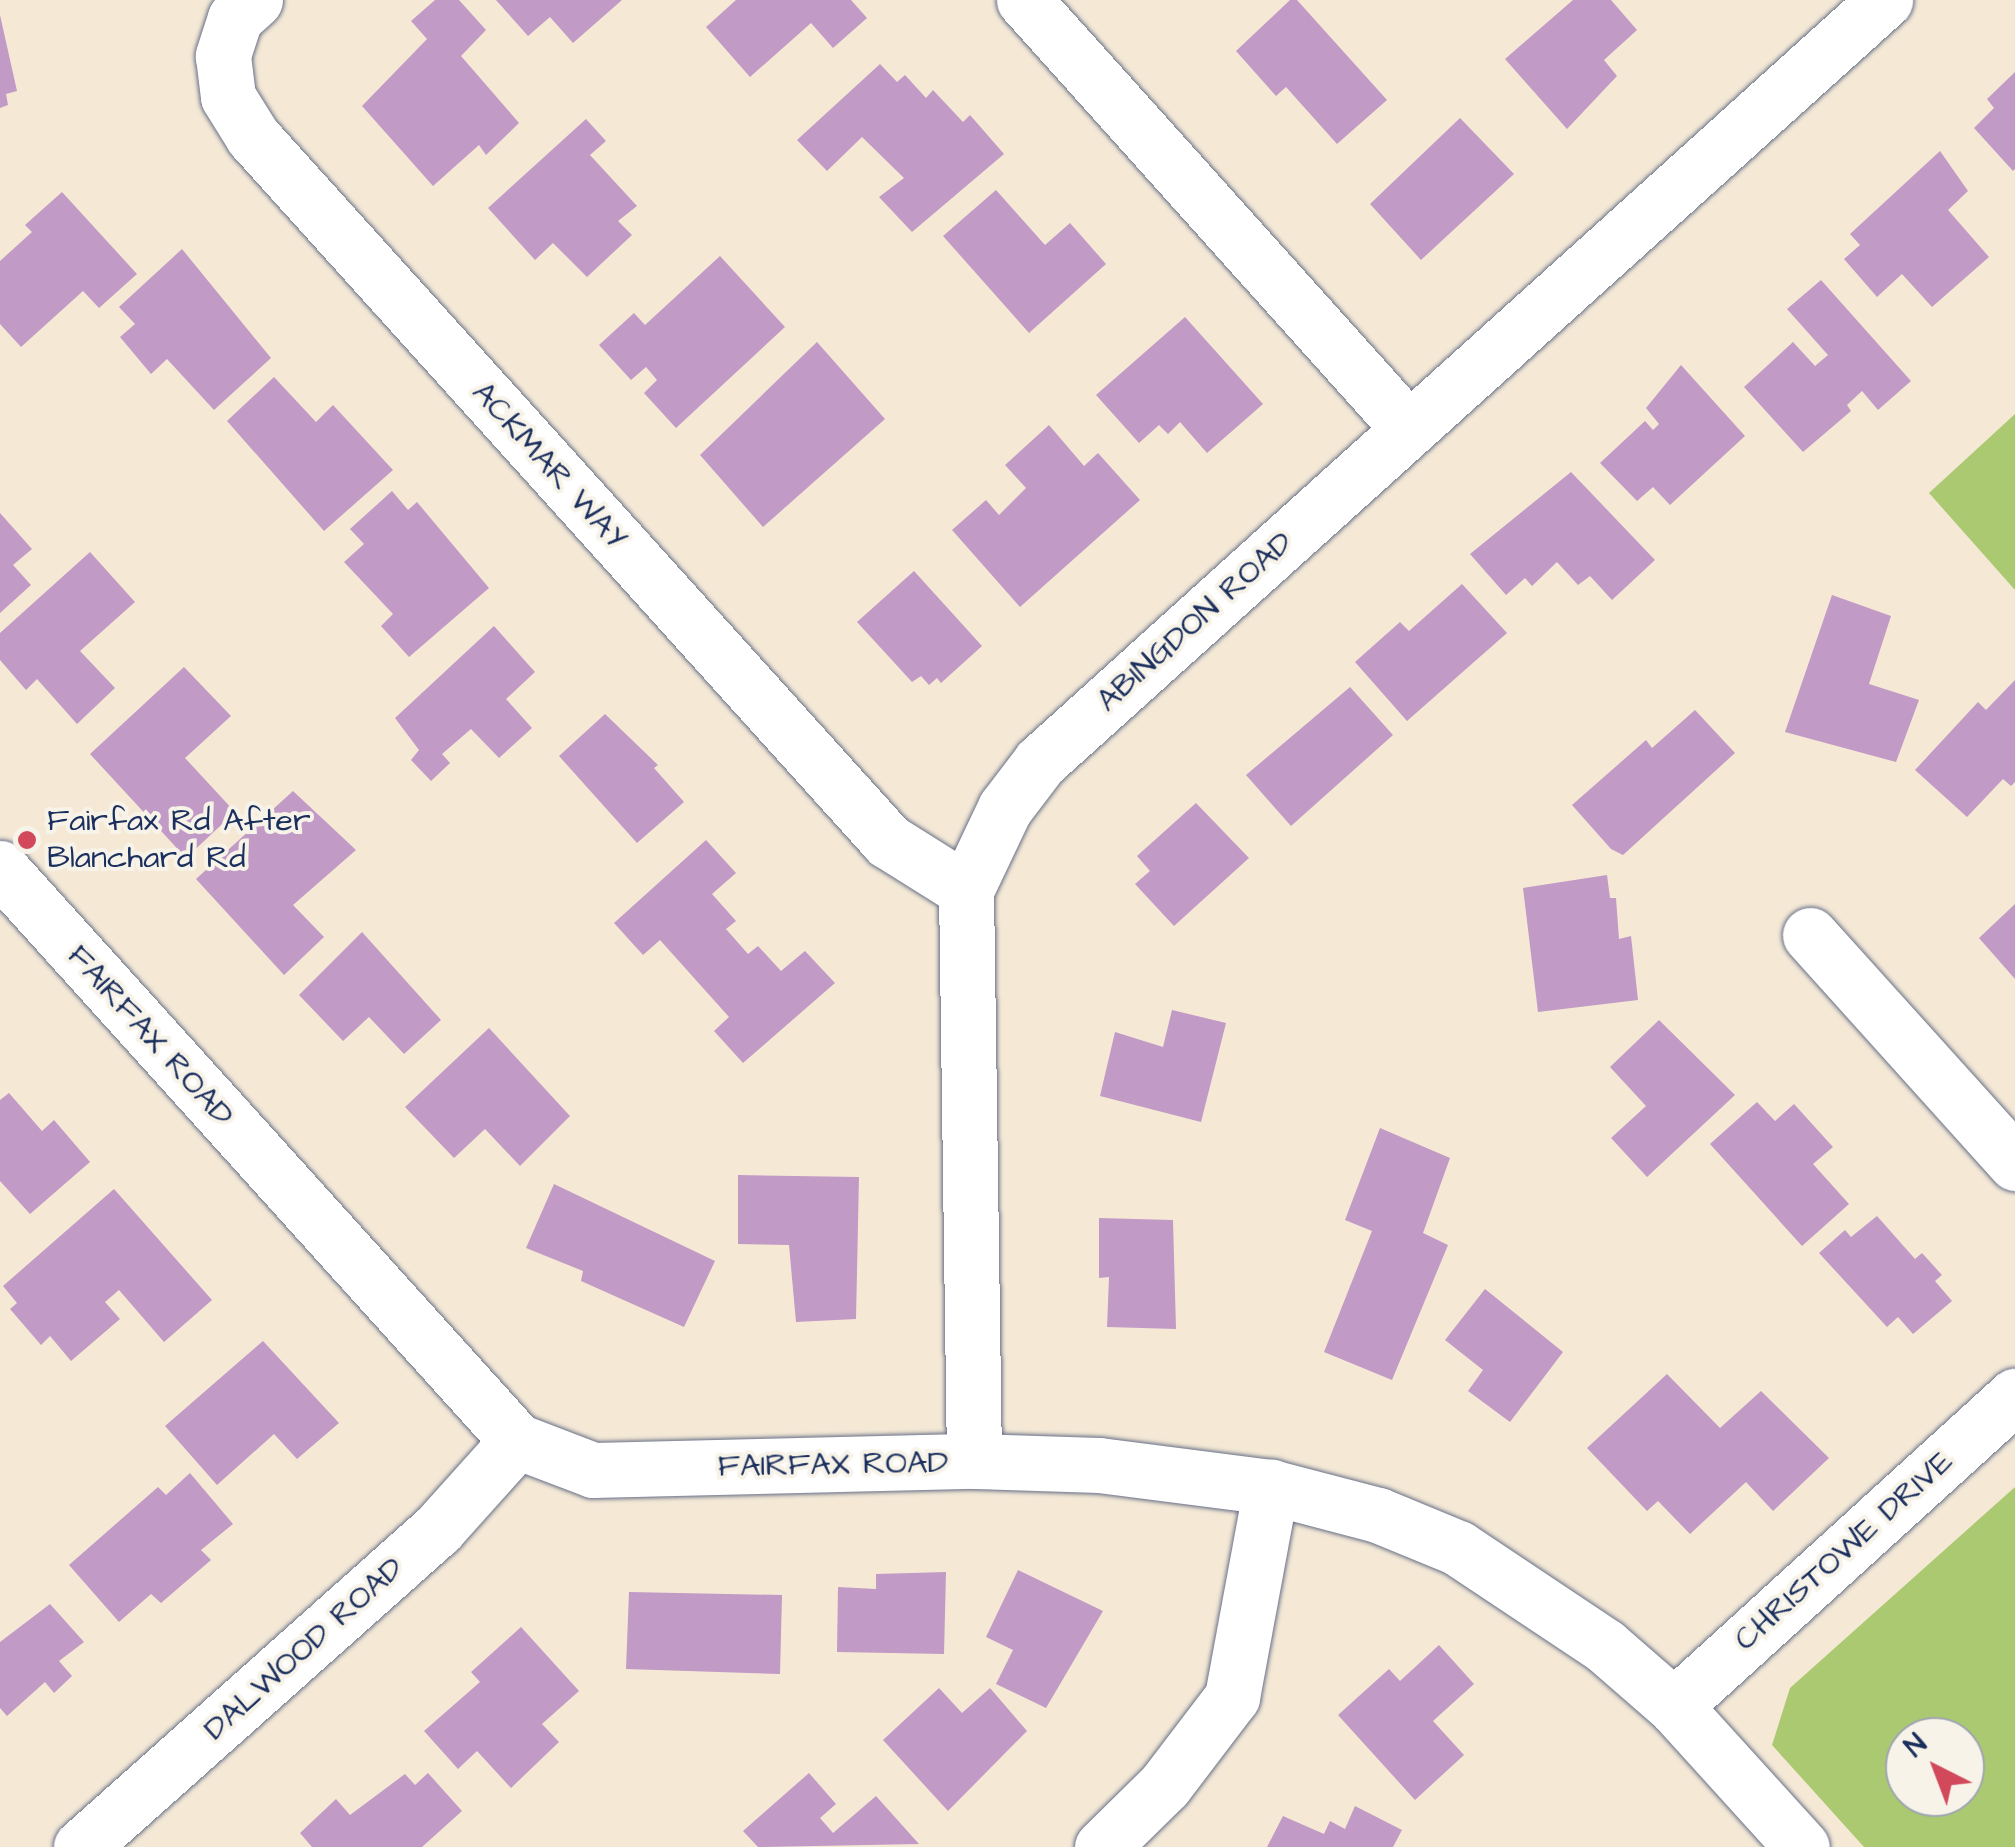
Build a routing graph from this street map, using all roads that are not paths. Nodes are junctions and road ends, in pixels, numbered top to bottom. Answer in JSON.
{"nodes":[{"id":1,"x":255,"y":0,"type":"edge"},
{"id":2,"x":1024,"y":0,"type":"edge"},
{"id":3,"x":1885,"y":0,"type":"edge"},
{"id":4,"x":1408,"y":428,"type":"junction"},
{"id":5,"x":0,"y":868,"type":"edge"},
{"id":6,"x":966,"y":890,"type":"junction"},
{"id":7,"x":1810,"y":935,"type":"dead end"},
{"id":8,"x":2015,"y":1163,"type":"edge"},
{"id":9,"x":2015,"y":1396,"type":"edge"},
{"id":10,"x":516,"y":1442,"type":"junction"},
{"id":11,"x":974,"y":1461,"type":"junction"},
{"id":12,"x":1271,"y":1488,"type":"junction"},
{"id":13,"x":1674,"y":1706,"type":"junction"},
{"id":14,"x":81,"y":1847,"type":"edge"},
{"id":15,"x":1102,"y":1847,"type":"edge"},
{"id":16,"x":1802,"y":1847,"type":"edge"}],
"edges":[{"from":1,"to":6,"type":"street","name":"ACKMAR WAY"},
{"from":2,"to":4,"type":"street"},
{"from":3,"to":4,"type":"street","name":"ABINGDON ROAD"},
{"from":4,"to":6,"type":"street","name":"ABINGDON ROAD"},
{"from":5,"to":10,"type":"street","name":"FAIRFAX ROAD"},
{"from":6,"to":11,"type":"street","name":"ABINGDON ROAD"},
{"from":7,"to":8,"type":"street"},
{"from":9,"to":13,"type":"street","name":"CHRISTOWE DRIVE"},
{"from":10,"to":11,"type":"street","name":"FAIRFAX ROAD"},
{"from":10,"to":14,"type":"street","name":"DALWOOD ROAD"},
{"from":11,"to":12,"type":"street","name":"FAIRFAX ROAD"},
{"from":12,"to":13,"type":"street","name":"FAIRFAX ROAD"},
{"from":12,"to":15,"type":"street"},
{"from":13,"to":16,"type":"street","name":"FAIRFAX ROAD"}]}
